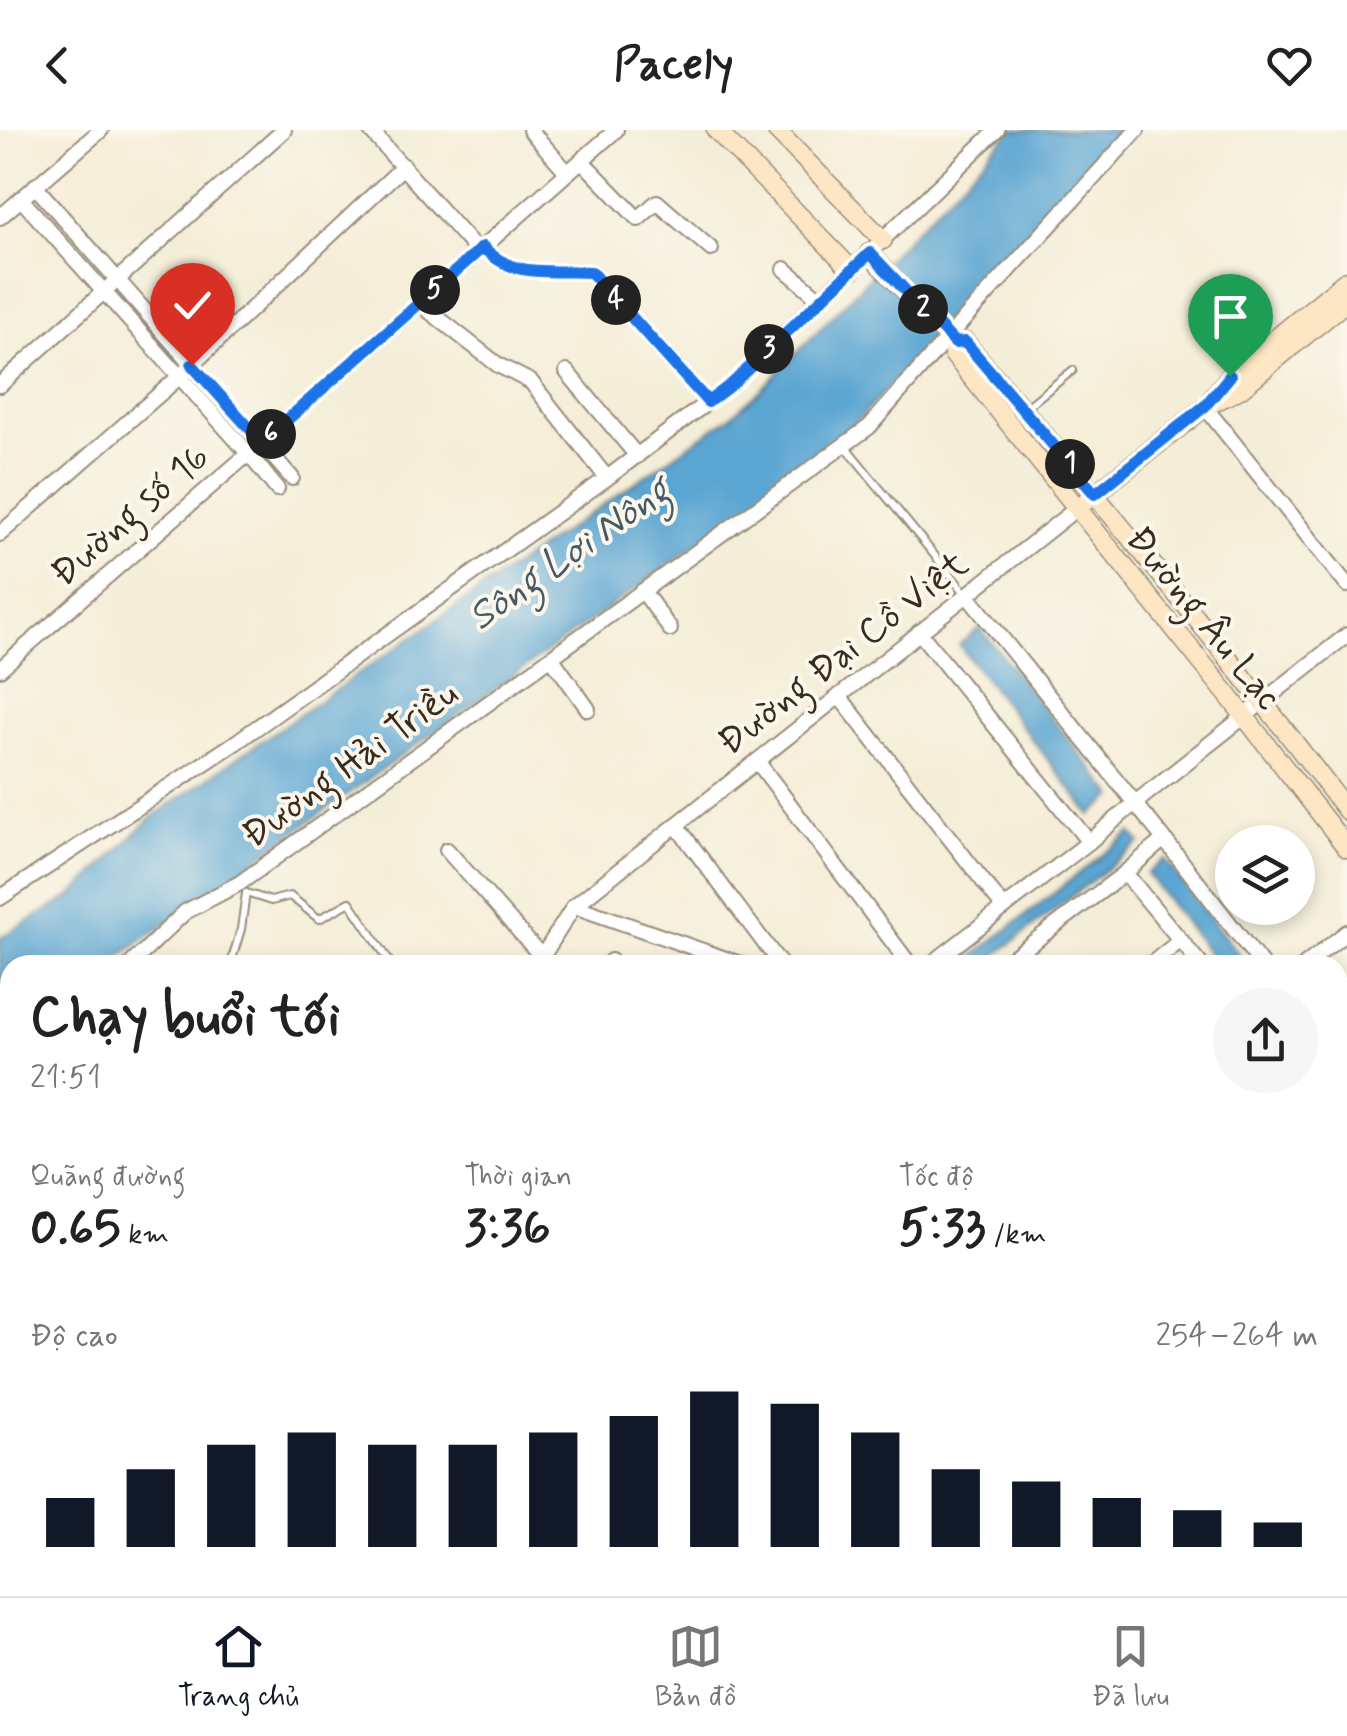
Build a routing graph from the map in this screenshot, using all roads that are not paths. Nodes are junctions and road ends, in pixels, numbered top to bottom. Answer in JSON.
{"nodes":[{"id":1,"x":101,"y":130,"type":"edge"},
{"id":2,"x":284,"y":130,"type":"edge"},
{"id":3,"x":370,"y":130,"type":"edge"},
{"id":4,"x":530,"y":130,"type":"edge"},
{"id":5,"x":616,"y":130,"type":"edge"},
{"id":6,"x":716,"y":130,"type":"edge"},
{"id":7,"x":776,"y":130,"type":"edge"},
{"id":8,"x":998,"y":130,"type":"edge"},
{"id":9,"x":1137,"y":130,"type":"edge"},
{"id":10,"x":582,"y":161,"type":"junction"},
{"id":11,"x":404,"y":166,"type":"junction"},
{"id":12,"x":567,"y":172,"type":"junction"},
{"id":13,"x":36,"y":186,"type":"junction"},
{"id":14,"x":21,"y":199,"type":"junction"},
{"id":15,"x":0,"y":217,"type":"edge"},
{"id":16,"x":711,"y":249,"type":"dead end"},
{"id":17,"x":480,"y":250,"type":"junction"},
{"id":18,"x":878,"y":252,"type":"junction"},
{"id":19,"x":785,"y":269,"type":"dead end"},
{"id":20,"x":852,"y":270,"type":"junction"},
{"id":21,"x":118,"y":280,"type":"junction"},
{"id":22,"x":1347,"y":280,"type":"edge"},
{"id":23,"x":104,"y":292,"type":"junction"},
{"id":24,"x":820,"y":300,"type":"junction"},
{"id":25,"x":1347,"y":300,"type":"edge"},
{"id":26,"x":420,"y":303,"type":"junction"},
{"id":27,"x":948,"y":335,"type":"junction"},
{"id":28,"x":192,"y":365,"type":"junction"},
{"id":29,"x":1073,"y":370,"type":"dead end"},
{"id":30,"x":567,"y":372,"type":"dead end"},
{"id":31,"x":179,"y":377,"type":"junction"},
{"id":32,"x":0,"y":385,"type":"edge"},
{"id":33,"x":708,"y":402,"type":"junction"},
{"id":34,"x":1205,"y":406,"type":"junction"},
{"id":35,"x":1024,"y":410,"type":"junction"},
{"id":36,"x":262,"y":442,"type":"junction"},
{"id":37,"x":844,"y":445,"type":"junction"},
{"id":38,"x":248,"y":453,"type":"junction"},
{"id":39,"x":637,"y":456,"type":"junction"},
{"id":40,"x":292,"y":478,"type":"dead end"},
{"id":41,"x":606,"y":478,"type":"junction"},
{"id":42,"x":277,"y":489,"type":"dead end"},
{"id":43,"x":1095,"y":494,"type":"junction"},
{"id":44,"x":1076,"y":508,"type":"junction"},
{"id":45,"x":0,"y":534,"type":"edge"},
{"id":46,"x":1347,"y":584,"type":"edge"},
{"id":47,"x":642,"y":591,"type":"junction"},
{"id":48,"x":966,"y":595,"type":"junction"},
{"id":49,"x":670,"y":629,"type":"dead end"},
{"id":50,"x":919,"y":632,"type":"junction"},
{"id":51,"x":1347,"y":635,"type":"edge"},
{"id":52,"x":551,"y":657,"type":"junction"},
{"id":53,"x":0,"y":669,"type":"edge"},
{"id":54,"x":839,"y":696,"type":"junction"},
{"id":55,"x":1263,"y":700,"type":"junction"},
{"id":56,"x":588,"y":708,"type":"dead end"},
{"id":57,"x":1244,"y":718,"type":"junction"},
{"id":58,"x":757,"y":761,"type":"junction"},
{"id":59,"x":1135,"y":803,"type":"junction"},
{"id":60,"x":1347,"y":811,"type":"edge"},
{"id":61,"x":676,"y":825,"type":"junction"},
{"id":62,"x":1164,"y":839,"type":"junction"},
{"id":63,"x":1089,"y":842,"type":"junction"},
{"id":64,"x":1347,"y":848,"type":"edge"},
{"id":65,"x":447,"y":850,"type":"dead end"},
{"id":66,"x":1124,"y":873,"type":"junction"},
{"id":67,"x":243,"y":888,"type":"junction"},
{"id":68,"x":0,"y":898,"type":"edge"},
{"id":69,"x":574,"y":906,"type":"junction"},
{"id":70,"x":1004,"y":908,"type":"junction"},
{"id":71,"x":1347,"y":932,"type":"edge"},
{"id":72,"x":1181,"y":940,"type":"junction"},
{"id":73,"x":140,"y":955,"type":"edge"},
{"id":74,"x":233,"y":955,"type":"edge"},
{"id":75,"x":385,"y":955,"type":"edge"},
{"id":76,"x":535,"y":955,"type":"edge"},
{"id":77,"x":544,"y":955,"type":"edge"},
{"id":78,"x":714,"y":955,"type":"edge"},
{"id":79,"x":774,"y":955,"type":"edge"},
{"id":80,"x":902,"y":955,"type":"edge"},
{"id":81,"x":943,"y":955,"type":"edge"},
{"id":82,"x":1016,"y":955,"type":"edge"},
{"id":83,"x":1162,"y":955,"type":"edge"},
{"id":84,"x":1193,"y":955,"type":"edge"},
{"id":85,"x":1254,"y":955,"type":"edge"},
{"id":86,"x":1318,"y":955,"type":"edge"}],
"edges":[{"from":1,"to":13,"type":"street"},
{"from":2,"to":21,"type":"street"},
{"from":3,"to":11,"type":"street"},
{"from":4,"to":12,"type":"street"},
{"from":5,"to":10,"type":"street","name":"Đường số 16"},
{"from":6,"to":20,"type":"street"},
{"from":7,"to":18,"type":"street"},
{"from":8,"to":18,"type":"street"},
{"from":9,"to":27,"type":"street","name":"Đường Hải Triều"},
{"from":10,"to":12,"type":"street","name":"Đường số 16"},
{"from":10,"to":16,"type":"street"},
{"from":11,"to":17,"type":"street"},
{"from":11,"to":28,"type":"street"},
{"from":12,"to":17,"type":"street","name":"Đường số 16"},
{"from":13,"to":14,"type":"street"},
{"from":13,"to":21,"type":"street"},
{"from":14,"to":15,"type":"street"},
{"from":14,"to":23,"type":"street"},
{"from":17,"to":26,"type":"street","name":"Đường số 16"},
{"from":17,"to":33,"type":"street"},
{"from":18,"to":20,"type":"street"},
{"from":18,"to":27,"type":"street"},
{"from":19,"to":24,"type":"street"},
{"from":20,"to":24,"type":"street"},
{"from":21,"to":23,"type":"street"},
{"from":21,"to":28,"type":"street"},
{"from":22,"to":34,"type":"street","name":"Đường Đại Cồ Việt"},
{"from":23,"to":31,"type":"street"},
{"from":23,"to":32,"type":"street"},
{"from":24,"to":33,"type":"street"},
{"from":25,"to":34,"type":"street","name":"Đường Đại Cồ Việt"},
{"from":26,"to":36,"type":"street","name":"Đường số 16"},
{"from":26,"to":41,"type":"street"},
{"from":27,"to":35,"type":"street","name":"Đường Âu Lạc"},
{"from":27,"to":37,"type":"street","name":"Đường Hải Triều"},
{"from":27,"to":44,"type":"street","name":"Đường Âu Lạc"},
{"from":28,"to":31,"type":"street"},
{"from":28,"to":36,"type":"street"},
{"from":29,"to":35,"type":"lane"},
{"from":30,"to":39,"type":"street"},
{"from":31,"to":38,"type":"street"},
{"from":31,"to":45,"type":"street"},
{"from":33,"to":39,"type":"street"},
{"from":34,"to":43,"type":"street","name":"Đường Đại Cồ Việt"},
{"from":34,"to":46,"type":"street"},
{"from":35,"to":43,"type":"street","name":"Đường Âu Lạc"},
{"from":36,"to":38,"type":"street","name":"Đường số 16"},
{"from":36,"to":40,"type":"street"},
{"from":37,"to":47,"type":"street","name":"Đường Hải Triều"},
{"from":37,"to":48,"type":"lane"},
{"from":38,"to":42,"type":"street"},
{"from":38,"to":53,"type":"street","name":"Đường số 16"},
{"from":39,"to":41,"type":"street"},
{"from":41,"to":68,"type":"street"},
{"from":43,"to":44,"type":"street","name":"Đường Đại Cồ Việt"},
{"from":43,"to":55,"type":"street","name":"Đường Âu Lạc"},
{"from":44,"to":48,"type":"street","name":"Đường Đại Cồ Việt"},
{"from":44,"to":57,"type":"street","name":"Đường Âu Lạc"},
{"from":47,"to":49,"type":"street"},
{"from":47,"to":52,"type":"street","name":"Đường Hải Triều"},
{"from":48,"to":50,"type":"street","name":"Đường Đại Cồ Việt"},
{"from":48,"to":59,"type":"street"},
{"from":50,"to":54,"type":"street","name":"Đường Đại Cồ Việt"},
{"from":50,"to":63,"type":"street"},
{"from":51,"to":55,"type":"street"},
{"from":52,"to":56,"type":"street"},
{"from":52,"to":67,"type":"street","name":"Đường Hải Triều"},
{"from":54,"to":58,"type":"street","name":"Đường Đại Cồ Việt"},
{"from":54,"to":70,"type":"street"},
{"from":55,"to":57,"type":"street"},
{"from":55,"to":60,"type":"street","name":"Đường Âu Lạc"},
{"from":57,"to":59,"type":"street"},
{"from":57,"to":64,"type":"street","name":"Đường Âu Lạc"},
{"from":58,"to":61,"type":"street","name":"Đường Đại Cồ Việt"},
{"from":58,"to":80,"type":"street"},
{"from":59,"to":62,"type":"street"},
{"from":59,"to":63,"type":"street"},
{"from":61,"to":69,"type":"street","name":"Đường Đại Cồ Việt"},
{"from":61,"to":79,"type":"street"},
{"from":62,"to":66,"type":"street"},
{"from":62,"to":85,"type":"street"},
{"from":63,"to":70,"type":"street"},
{"from":65,"to":76,"type":"street"},
{"from":66,"to":72,"type":"street"},
{"from":66,"to":82,"type":"street"},
{"from":67,"to":73,"type":"street","name":"Đường Hải Triều"},
{"from":67,"to":74,"type":"lane"},
{"from":67,"to":75,"type":"lane"},
{"from":69,"to":77,"type":"street","name":"Đường Đại Cồ Việt"},
{"from":69,"to":78,"type":"street"},
{"from":70,"to":81,"type":"street"},
{"from":71,"to":86,"type":"street"},
{"from":72,"to":83,"type":"street"},
{"from":72,"to":84,"type":"street"}]}
